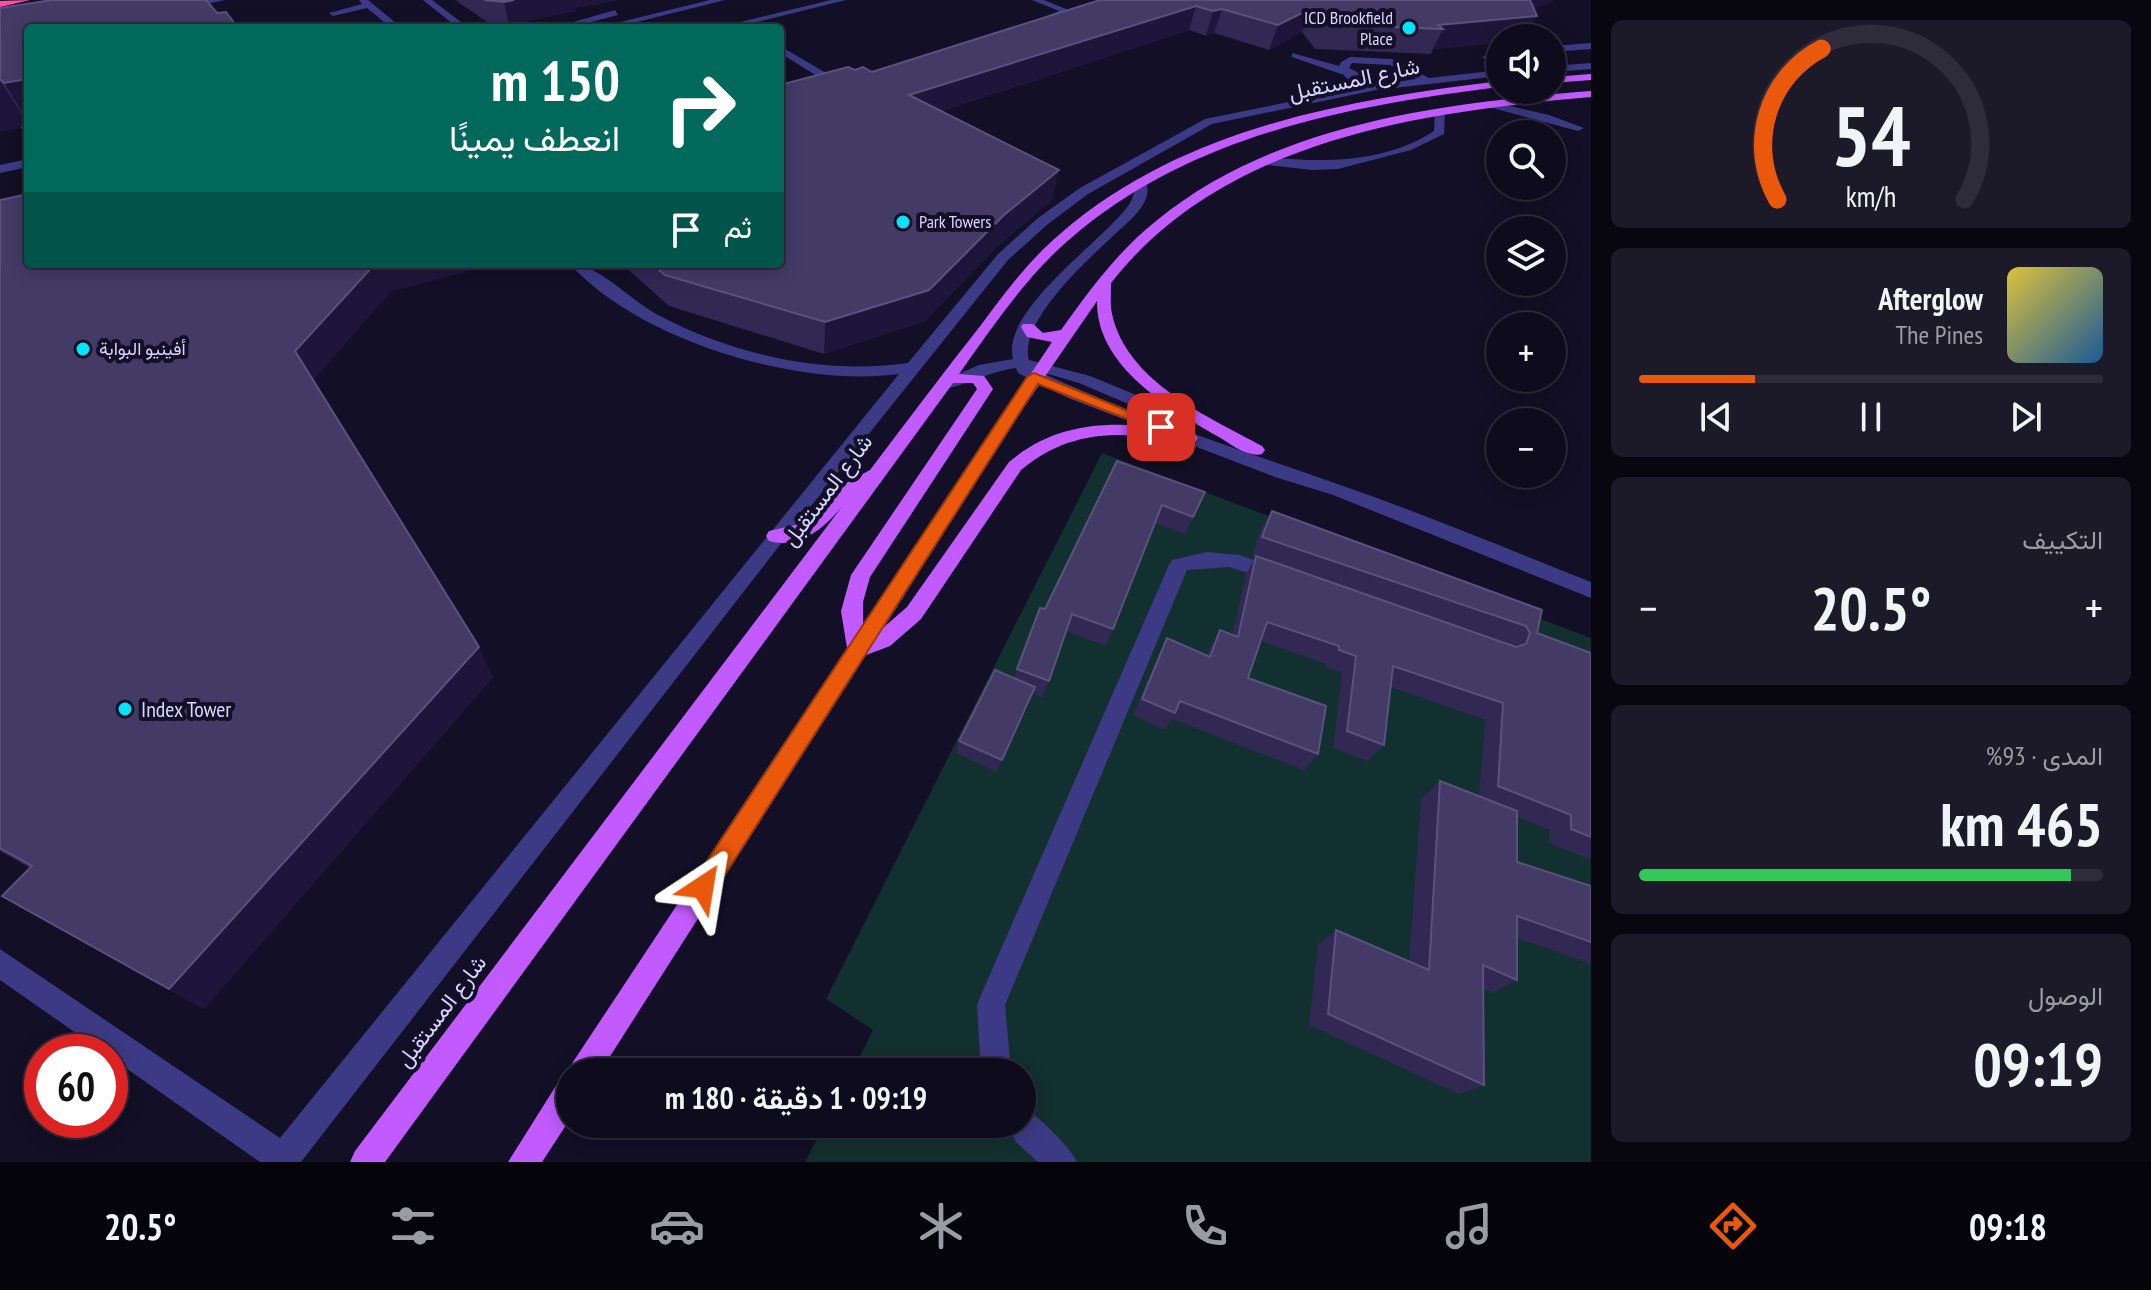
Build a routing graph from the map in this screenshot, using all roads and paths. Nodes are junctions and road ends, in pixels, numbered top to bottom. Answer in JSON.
{"nodes":[{"id":1,"x":25,"y":0,"type":"edge"},
{"id":2,"x":221,"y":0,"type":"edge"},
{"id":3,"x":445,"y":0,"type":"edge"},
{"id":4,"x":674,"y":0,"type":"edge"},
{"id":5,"x":718,"y":0,"type":"edge"},
{"id":6,"x":842,"y":0,"type":"edge"},
{"id":7,"x":1036,"y":0,"type":"edge"},
{"id":8,"x":431,"y":2,"type":"edge"},
{"id":9,"x":366,"y":3,"type":"edge"},
{"id":10,"x":0,"y":4,"type":"edge"},
{"id":11,"x":593,"y":4,"type":"dead end"},
{"id":12,"x":175,"y":8,"type":"edge"},
{"id":13,"x":681,"y":9,"type":"junction"},
{"id":14,"x":333,"y":13,"type":"dead end"},
{"id":15,"x":613,"y":14,"type":"junction"},
{"id":16,"x":715,"y":16,"type":"junction"},
{"id":17,"x":392,"y":24,"type":"edge"},
{"id":18,"x":459,"y":24,"type":"edge"},
{"id":19,"x":574,"y":24,"type":"edge"},
{"id":20,"x":618,"y":24,"type":"edge"},
{"id":21,"x":730,"y":24,"type":"edge"},
{"id":22,"x":748,"y":24,"type":"edge"},
{"id":23,"x":1035,"y":24,"type":"edge"},
{"id":24,"x":1591,"y":46,"type":"edge"},
{"id":25,"x":1566,"y":48,"type":"edge"},
{"id":26,"x":784,"y":51,"type":"edge"},
{"id":27,"x":1295,"y":55,"type":"edge"},
{"id":28,"x":1591,"y":66,"type":"edge"},
{"id":29,"x":1566,"y":68,"type":"edge"},
{"id":30,"x":1347,"y":72,"type":"junction"},
{"id":31,"x":1486,"y":74,"type":"edge"},
{"id":32,"x":1591,"y":77,"type":"edge"},
{"id":33,"x":848,"y":79,"type":"edge"},
{"id":34,"x":1566,"y":79,"type":"edge"},
{"id":35,"x":1425,"y":80,"type":"junction"},
{"id":36,"x":834,"y":82,"type":"junction"},
{"id":37,"x":1388,"y":85,"type":"junction"},
{"id":38,"x":820,"y":86,"type":"edge"},
{"id":39,"x":1486,"y":86,"type":"edge"},
{"id":40,"x":1358,"y":90,"type":"junction"},
{"id":41,"x":1591,"y":94,"type":"edge"},
{"id":42,"x":1566,"y":95,"type":"edge"},
{"id":43,"x":1489,"y":104,"type":"joint"},
{"id":44,"x":1307,"y":110,"type":"junction"},
{"id":45,"x":1440,"y":112,"type":"junction"},
{"id":46,"x":1557,"y":120,"type":"edge"},
{"id":47,"x":1566,"y":122,"type":"edge"},
{"id":48,"x":1578,"y":128,"type":"dead end"},
{"id":49,"x":24,"y":150,"type":"edge"},
{"id":50,"x":0,"y":155,"type":"edge"},
{"id":51,"x":1268,"y":161,"type":"junction"},
{"id":52,"x":24,"y":164,"type":"edge"},
{"id":53,"x":0,"y":169,"type":"edge"},
{"id":54,"x":1141,"y":182,"type":"junction"},
{"id":55,"x":582,"y":268,"type":"edge"},
{"id":56,"x":1104,"y":280,"type":"junction"},
{"id":57,"x":1028,"y":327,"type":"junction"},
{"id":58,"x":1066,"y":333,"type":"junction"},
{"id":59,"x":914,"y":367,"type":"junction"},
{"id":60,"x":1032,"y":369,"type":"junction"},
{"id":61,"x":949,"y":384,"type":"junction"},
{"id":62,"x":1189,"y":438,"type":"junction"},
{"id":63,"x":1256,"y":450,"type":"junction"},
{"id":64,"x":876,"y":474,"type":"junction"},
{"id":65,"x":1339,"y":491,"type":"junction"},
{"id":66,"x":776,"y":536,"type":"junction"},
{"id":67,"x":1305,"y":584,"type":"edge"},
{"id":68,"x":1591,"y":590,"type":"edge"},
{"id":69,"x":858,"y":649,"type":"junction"},
{"id":70,"x":0,"y":963,"type":"edge"},
{"id":71,"x":592,"y":1058,"type":"edge"},
{"id":72,"x":995,"y":1058,"type":"edge"},
{"id":73,"x":556,"y":1113,"type":"edge"},
{"id":74,"x":1035,"y":1138,"type":"edge"},
{"id":75,"x":282,"y":1161,"type":"edge"},
{"id":76,"x":366,"y":1162,"type":"edge"},
{"id":77,"x":524,"y":1162,"type":"edge"},
{"id":78,"x":1061,"y":1162,"type":"edge"}],
"edges":[{"from":1,"to":10,"type":"highway"},
{"from":2,"to":12,"type":"street"},
{"from":3,"to":8,"type":"street"},
{"from":4,"to":15,"type":"street"},
{"from":5,"to":13,"type":"street"},
{"from":5,"to":16,"type":"street"},
{"from":6,"to":22,"type":"street"},
{"from":7,"to":23,"type":"street"},
{"from":8,"to":18,"type":"street"},
{"from":9,"to":14,"type":"street"},
{"from":9,"to":17,"type":"street"},
{"from":11,"to":15,"type":"street"},
{"from":13,"to":16,"type":"street"},
{"from":13,"to":20,"type":"street"},
{"from":15,"to":19,"type":"street"},
{"from":16,"to":21,"type":"street"},
{"from":24,"to":25,"type":"street"},
{"from":26,"to":36,"type":"street"},
{"from":27,"to":30,"type":"street"},
{"from":28,"to":29,"type":"street"},
{"from":30,"to":35,"type":"street"},
{"from":30,"to":37,"type":"street"},
{"from":30,"to":40,"type":"street"},
{"from":31,"to":35,"type":"street"},
{"from":32,"to":34,"type":"main road"},
{"from":33,"to":36,"type":"street"},
{"from":35,"to":37,"type":"street"},
{"from":36,"to":38,"type":"street"},
{"from":37,"to":40,"type":"street"},
{"from":39,"to":44,"type":"main road","name":"شارع المستقبل"},
{"from":40,"to":44,"type":"street"},
{"from":41,"to":42,"type":"main road"},
{"from":43,"to":45,"type":"main road"},
{"from":43,"to":46,"type":"street"},
{"from":44,"to":54,"type":"main road","name":"شارع المستقبل"},
{"from":44,"to":59,"type":"street"},
{"from":45,"to":51,"type":"main road"},
{"from":45,"to":51,"type":"street"},
{"from":47,"to":48,"type":"street"},
{"from":49,"to":50,"type":"street"},
{"from":51,"to":56,"type":"main road"},
{"from":52,"to":53,"type":"street"},
{"from":54,"to":57,"type":"street"},
{"from":54,"to":61,"type":"main road","name":"شارع المستقبل"},
{"from":55,"to":59,"type":"street"},
{"from":56,"to":58,"type":"main road"},
{"from":56,"to":63,"type":"main road"},
{"from":57,"to":58,"type":"main road"},
{"from":57,"to":60,"type":"street"},
{"from":58,"to":60,"type":"main road"},
{"from":59,"to":66,"type":"street"},
{"from":60,"to":61,"type":"street"},
{"from":60,"to":62,"type":"street"},
{"from":60,"to":63,"type":"street"},
{"from":60,"to":69,"type":"main road"},
{"from":61,"to":64,"type":"main road","name":"شارع المستقبل"},
{"from":61,"to":69,"type":"main road"},
{"from":62,"to":65,"type":"street"},
{"from":62,"to":69,"type":"main road"},
{"from":63,"to":65,"type":"street"},
{"from":64,"to":66,"type":"main road"},
{"from":64,"to":76,"type":"main road","name":"شارع المستقبل"},
{"from":65,"to":68,"type":"street"},
{"from":66,"to":75,"type":"street"},
{"from":67,"to":72,"type":"street"},
{"from":69,"to":71,"type":"main road"},
{"from":70,"to":75,"type":"street"},
{"from":73,"to":77,"type":"main road"},
{"from":74,"to":78,"type":"street"}]}
